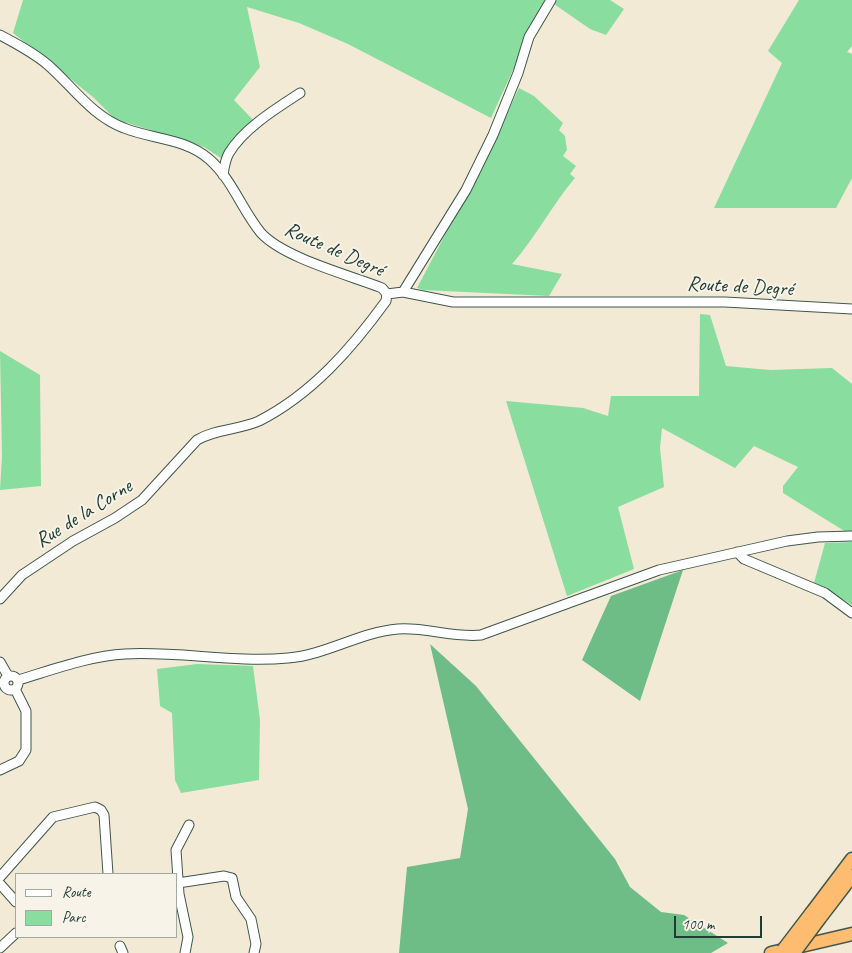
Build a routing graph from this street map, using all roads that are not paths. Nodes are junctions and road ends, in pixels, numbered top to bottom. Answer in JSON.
{"nodes":[{"id":1,"x":552,"y":0,"type":"edge"},
{"id":2,"x":0,"y":35,"type":"edge"},
{"id":3,"x":300,"y":93,"type":"dead end"},
{"id":4,"x":223,"y":176,"type":"junction"},
{"id":5,"x":403,"y":292,"type":"junction"},
{"id":6,"x":387,"y":294,"type":"junction"},
{"id":7,"x":852,"y":309,"type":"edge"},
{"id":8,"x":852,"y":536,"type":"edge"},
{"id":9,"x":737,"y":552,"type":"junction"},
{"id":10,"x":0,"y":599,"type":"edge"},
{"id":11,"x":852,"y":614,"type":"edge"},
{"id":12,"x":0,"y":662,"type":"edge"},
{"id":13,"x":8,"y":676,"type":"junction"},
{"id":14,"x":17,"y":685,"type":"junction"},
{"id":15,"x":3,"y":689,"type":"edge"},
{"id":16,"x":0,"y":770,"type":"edge"},
{"id":17,"x":188,"y":825,"type":"dead end"},
{"id":18,"x":852,"y":859,"type":"edge"},
{"id":19,"x":108,"y":873,"type":"edge"},
{"id":20,"x":177,"y":873,"type":"edge"},
{"id":21,"x":852,"y":876,"type":"edge"},
{"id":22,"x":0,"y":877,"type":"edge"},
{"id":23,"x":178,"y":883,"type":"joint"},
{"id":24,"x":0,"y":884,"type":"edge"},
{"id":25,"x":15,"y":901,"type":"edge"},
{"id":26,"x":816,"y":915,"type":"junction"},
{"id":27,"x":15,"y":934,"type":"edge"},
{"id":28,"x":852,"y":934,"type":"edge"},
{"id":29,"x":0,"y":948,"type":"edge"},
{"id":30,"x":185,"y":953,"type":"edge"},
{"id":31,"x":254,"y":953,"type":"edge"},
{"id":32,"x":771,"y":953,"type":"edge"},
{"id":33,"x":781,"y":953,"type":"edge"},
{"id":34,"x":794,"y":953,"type":"edge"}],
"edges":[{"from":1,"to":5,"type":"street"},
{"from":2,"to":4,"type":"street","name":"Route de Degré"},
{"from":3,"to":4,"type":"street"},
{"from":4,"to":6,"type":"street","name":"Route de Degré"},
{"from":5,"to":6,"type":"street","name":"Route de Degré"},
{"from":5,"to":7,"type":"street","name":"Route de Degré"},
{"from":6,"to":10,"type":"street","name":"Rue de la Corne"},
{"from":8,"to":9,"type":"street"},
{"from":9,"to":11,"type":"street"},
{"from":9,"to":14,"type":"street"},
{"from":12,"to":13,"type":"street"},
{"from":13,"to":14,"type":"street"},
{"from":13,"to":15,"type":"street"},
{"from":14,"to":15,"type":"street"},
{"from":14,"to":16,"type":"street"},
{"from":17,"to":20,"type":"street"},
{"from":18,"to":26,"type":"highway"},
{"from":19,"to":22,"type":"street"},
{"from":21,"to":26,"type":"highway"},
{"from":23,"to":30,"type":"street"},
{"from":23,"to":31,"type":"street"},
{"from":24,"to":25,"type":"street"},
{"from":26,"to":33,"type":"highway","bridge":true},
{"from":26,"to":34,"type":"highway","bridge":true},
{"from":27,"to":29,"type":"street"},
{"from":28,"to":32,"type":"highway"}]}
